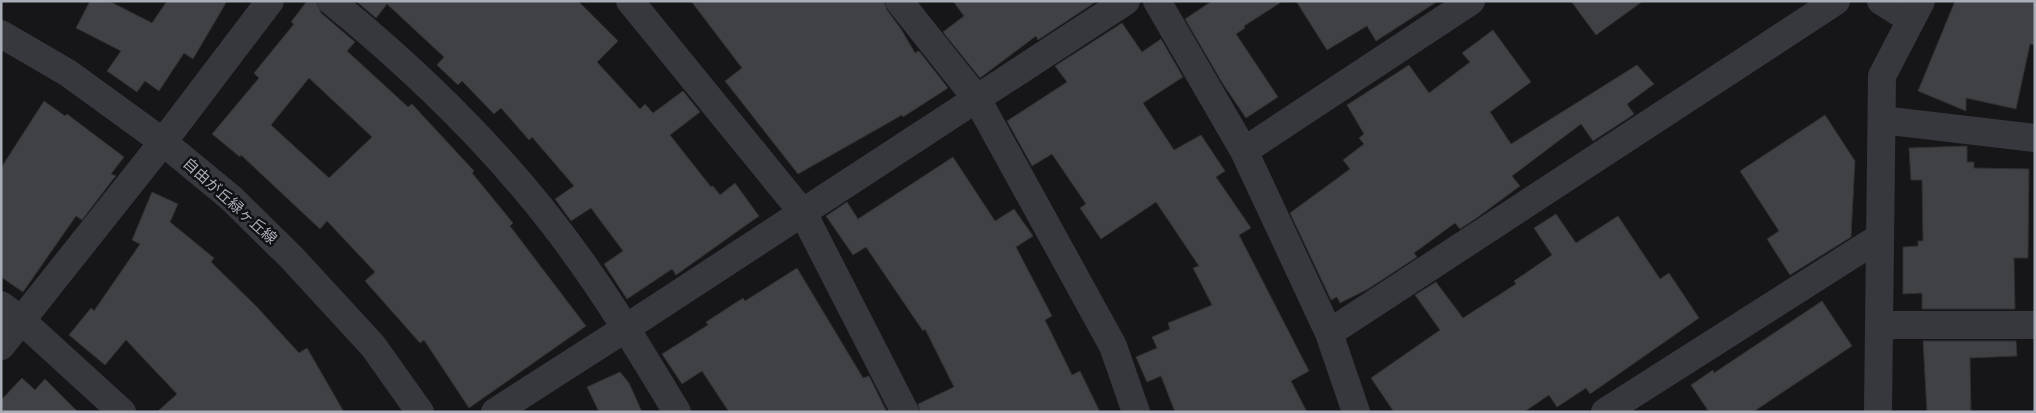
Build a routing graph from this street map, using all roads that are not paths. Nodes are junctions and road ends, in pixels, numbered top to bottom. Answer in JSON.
{"nodes":[{"id":1,"x":270,"y":1,"type":"edge"},
{"id":2,"x":331,"y":1,"type":"edge"},
{"id":3,"x":630,"y":1,"type":"edge"},
{"id":4,"x":899,"y":1,"type":"edge"},
{"id":5,"x":1126,"y":1,"type":"edge"},
{"id":6,"x":1157,"y":1,"type":"edge"},
{"id":7,"x":1471,"y":1,"type":"edge"},
{"id":8,"x":1836,"y":1,"type":"edge"},
{"id":9,"x":1881,"y":1,"type":"edge"},
{"id":10,"x":1916,"y":11,"type":"edge"},
{"id":11,"x":1,"y":34,"type":"edge"},
{"id":12,"x":977,"y":100,"type":"junction"},
{"id":13,"x":1882,"y":120,"type":"junction"},
{"id":14,"x":2035,"y":138,"type":"edge"},
{"id":15,"x":163,"y":142,"type":"junction"},
{"id":16,"x":1244,"y":151,"type":"junction"},
{"id":17,"x":803,"y":213,"type":"junction"},
{"id":18,"x":1880,"y":237,"type":"junction"},
{"id":19,"x":11,"y":312,"type":"edge"},
{"id":20,"x":1879,"y":325,"type":"junction"},
{"id":21,"x":2035,"y":325,"type":"edge"},
{"id":22,"x":626,"y":328,"type":"junction"},
{"id":23,"x":1329,"y":333,"type":"junction"},
{"id":24,"x":1,"y":346,"type":"edge"},
{"id":25,"x":122,"y":412,"type":"edge"},
{"id":26,"x":420,"y":412,"type":"edge"},
{"id":27,"x":495,"y":412,"type":"edge"},
{"id":28,"x":676,"y":412,"type":"edge"},
{"id":29,"x":905,"y":412,"type":"edge"},
{"id":30,"x":1136,"y":412,"type":"edge"},
{"id":31,"x":1356,"y":412,"type":"edge"},
{"id":32,"x":1605,"y":412,"type":"edge"},
{"id":33,"x":1878,"y":412,"type":"edge"}],
"edges":[{"from":1,"to":15,"type":"street"},
{"from":2,"to":22,"type":"street"},
{"from":3,"to":17,"type":"street"},
{"from":4,"to":12,"type":"street"},
{"from":5,"to":12,"type":"street"},
{"from":6,"to":16,"type":"street"},
{"from":7,"to":16,"type":"street"},
{"from":8,"to":23,"type":"street"},
{"from":9,"to":10,"type":"street"},
{"from":10,"to":13,"type":"street"},
{"from":11,"to":15,"type":"street","name":"自由が丘緑ヶ丘線"},
{"from":12,"to":17,"type":"street"},
{"from":12,"to":30,"type":"street"},
{"from":13,"to":14,"type":"street"},
{"from":13,"to":18,"type":"street"},
{"from":15,"to":19,"type":"street"},
{"from":15,"to":26,"type":"street","name":"自由が丘緑ヶ丘線"},
{"from":16,"to":23,"type":"street"},
{"from":17,"to":22,"type":"street"},
{"from":17,"to":29,"type":"street"},
{"from":18,"to":20,"type":"street"},
{"from":18,"to":32,"type":"street"},
{"from":19,"to":24,"type":"street"},
{"from":19,"to":25,"type":"street"},
{"from":20,"to":21,"type":"street"},
{"from":20,"to":33,"type":"street"},
{"from":22,"to":27,"type":"street"},
{"from":22,"to":28,"type":"street"},
{"from":23,"to":31,"type":"street"}]}
